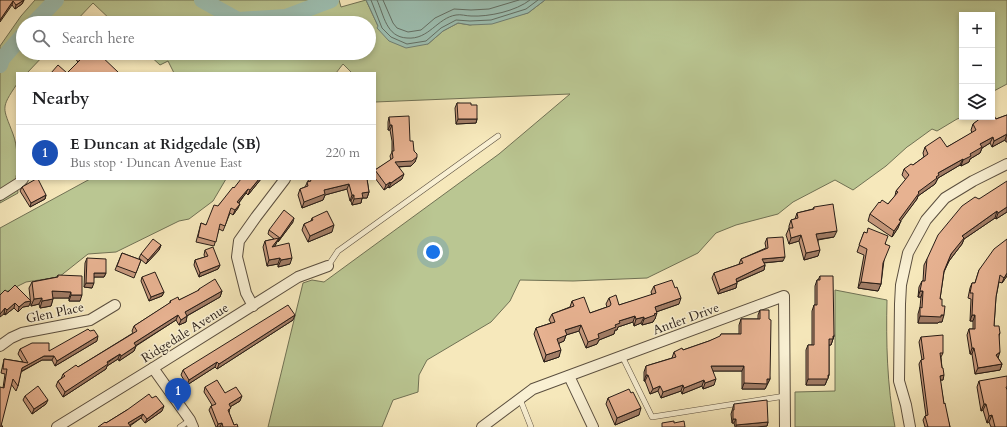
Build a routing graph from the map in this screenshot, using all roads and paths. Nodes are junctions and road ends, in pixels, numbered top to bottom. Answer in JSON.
{"nodes":[{"id":1,"x":498,"y":136,"type":"dead end"},
{"id":2,"x":1007,"y":164,"type":"edge"},
{"id":3,"x":284,"y":180,"type":"edge"},
{"id":4,"x":21,"y":181,"type":"edge"},
{"id":5,"x":0,"y":195,"type":"edge"},
{"id":6,"x":328,"y":266,"type":"joint"},
{"id":7,"x":115,"y":305,"type":"dead end"},
{"id":8,"x":253,"y":306,"type":"junction"},
{"id":9,"x":0,"y":346,"type":"edge"},
{"id":10,"x":622,"y":356,"type":"junction"},
{"id":11,"x":153,"y":368,"type":"junction"},
{"id":12,"x":569,"y":376,"type":"junction"},
{"id":13,"x":785,"y":396,"type":"junction"},
{"id":14,"x":520,"y":399,"type":"junction"},
{"id":15,"x":191,"y":423,"type":"edge"},
{"id":16,"x":57,"y":427,"type":"edge"},
{"id":17,"x":180,"y":427,"type":"edge"},
{"id":18,"x":482,"y":427,"type":"edge"},
{"id":19,"x":531,"y":427,"type":"edge"},
{"id":20,"x":593,"y":427,"type":"edge"},
{"id":21,"x":784,"y":427,"type":"edge"},
{"id":22,"x":910,"y":427,"type":"edge"}],
"edges":[{"from":1,"to":6,"type":"lane"},
{"from":2,"to":22,"type":"street"},
{"from":3,"to":8,"type":"street"},
{"from":4,"to":5,"type":"street"},
{"from":6,"to":8,"type":"street","name":"Ridgedale Avenue"},
{"from":7,"to":9,"type":"street","name":"Glen Place"},
{"from":8,"to":11,"type":"street","name":"Ridgedale Avenue"},
{"from":10,"to":12,"type":"street","name":"Antler Drive"},
{"from":10,"to":13,"type":"lane"},
{"from":10,"to":13,"type":"street","name":"Antler Drive"},
{"from":11,"to":15,"type":"street"},
{"from":11,"to":16,"type":"street","name":"Ridgedale Avenue"},
{"from":12,"to":14,"type":"street","name":"Antler Drive"},
{"from":12,"to":20,"type":"street"},
{"from":13,"to":21,"type":"street","name":"Antler Drive"},
{"from":14,"to":18,"type":"street","name":"Antler Drive"},
{"from":14,"to":19,"type":"lane"},
{"from":15,"to":17,"type":"lane"}]}
